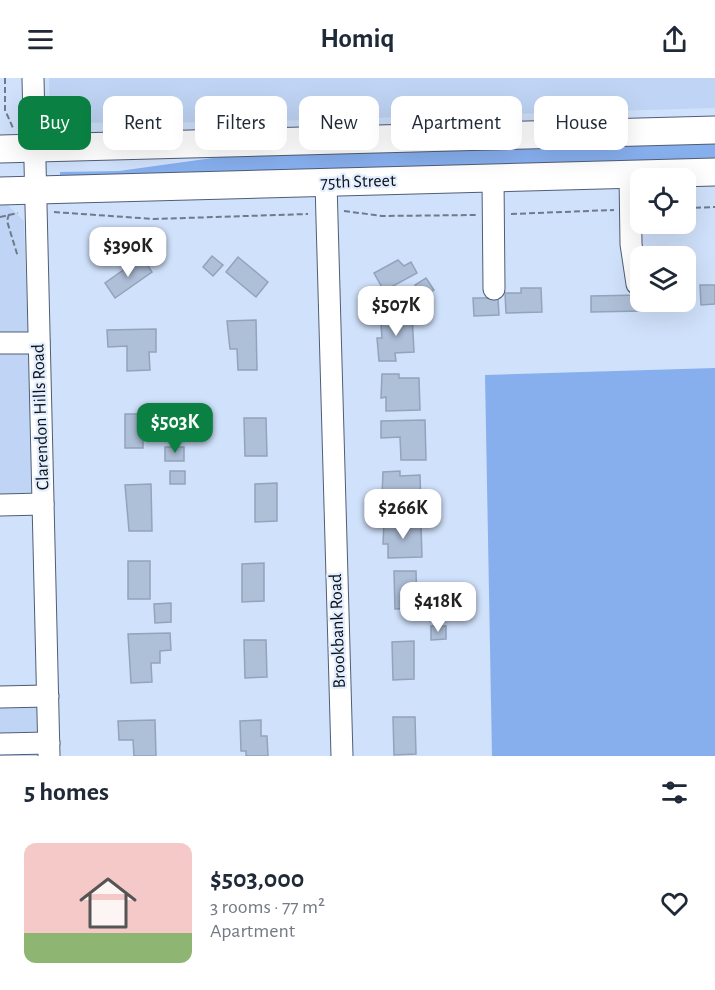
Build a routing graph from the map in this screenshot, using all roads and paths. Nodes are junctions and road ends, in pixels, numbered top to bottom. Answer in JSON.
{"nodes":[{"id":1,"x":5,"y":78,"type":"edge"},
{"id":2,"x":33,"y":78,"type":"edge"},
{"id":3,"x":33,"y":96,"type":"edge"},
{"id":4,"x":715,"y":130,"type":"edge"},
{"id":5,"x":7,"y":140,"type":"edge"},
{"id":6,"x":91,"y":146,"type":"edge"},
{"id":7,"x":34,"y":150,"type":"edge"},
{"id":8,"x":715,"y":172,"type":"edge"},
{"id":9,"x":696,"y":173,"type":"edge"},
{"id":10,"x":630,"y":175,"type":"edge"},
{"id":11,"x":493,"y":178,"type":"junction"},
{"id":12,"x":326,"y":183,"type":"junction"},
{"id":13,"x":35,"y":190,"type":"junction"},
{"id":14,"x":0,"y":191,"type":"edge"},
{"id":15,"x":715,"y":207,"type":"edge"},
{"id":16,"x":696,"y":208,"type":"edge"},
{"id":17,"x":630,"y":209,"type":"edge"},
{"id":18,"x":60,"y":212,"type":"dead end"},
{"id":19,"x":16,"y":213,"type":"dead end"},
{"id":20,"x":327,"y":213,"type":"junction"},
{"id":21,"x":492,"y":215,"type":"junction"},
{"id":22,"x":0,"y":217,"type":"edge"},
{"id":23,"x":494,"y":289,"type":"dead end"},
{"id":24,"x":0,"y":343,"type":"edge"},
{"id":25,"x":39,"y":343,"type":"junction"},
{"id":26,"x":44,"y":504,"type":"junction"},
{"id":27,"x":0,"y":505,"type":"edge"},
{"id":28,"x":48,"y":696,"type":"junction"},
{"id":29,"x":0,"y":697,"type":"edge"},
{"id":30,"x":0,"y":744,"type":"edge"},
{"id":31,"x":49,"y":750,"type":"edge"},
{"id":32,"x":342,"y":756,"type":"edge"}],
"edges":[{"from":1,"to":5,"type":"path"},
{"from":2,"to":3,"type":"street","name":"Clarendon Hills Road"},
{"from":4,"to":6,"type":"main road"},
{"from":7,"to":13,"type":"street","name":"Clarendon Hills Road"},
{"from":8,"to":9,"type":"main road","name":"75th Street"},
{"from":10,"to":11,"type":"main road","name":"75th Street"},
{"from":11,"to":12,"type":"main road","name":"75th Street"},
{"from":11,"to":21,"type":"street"},
{"from":12,"to":13,"type":"main road","name":"75th Street"},
{"from":12,"to":20,"type":"street","name":"Brookbank Road"},
{"from":13,"to":14,"type":"main road","name":"75th Street"},
{"from":13,"to":25,"type":"street","name":"Clarendon Hills Road"},
{"from":15,"to":16,"type":"path"},
{"from":17,"to":21,"type":"path"},
{"from":18,"to":20,"type":"path"},
{"from":19,"to":22,"type":"path"},
{"from":20,"to":21,"type":"path"},
{"from":20,"to":32,"type":"street","name":"Brookbank Road"},
{"from":21,"to":23,"type":"street"},
{"from":24,"to":25,"type":"street"},
{"from":25,"to":26,"type":"street","name":"Clarendon Hills Road"},
{"from":26,"to":27,"type":"street"},
{"from":26,"to":28,"type":"street","name":"Clarendon Hills Road"},
{"from":28,"to":29,"type":"street"},
{"from":28,"to":31,"type":"street","name":"Clarendon Hills Road"},
{"from":30,"to":31,"type":"street"}]}
